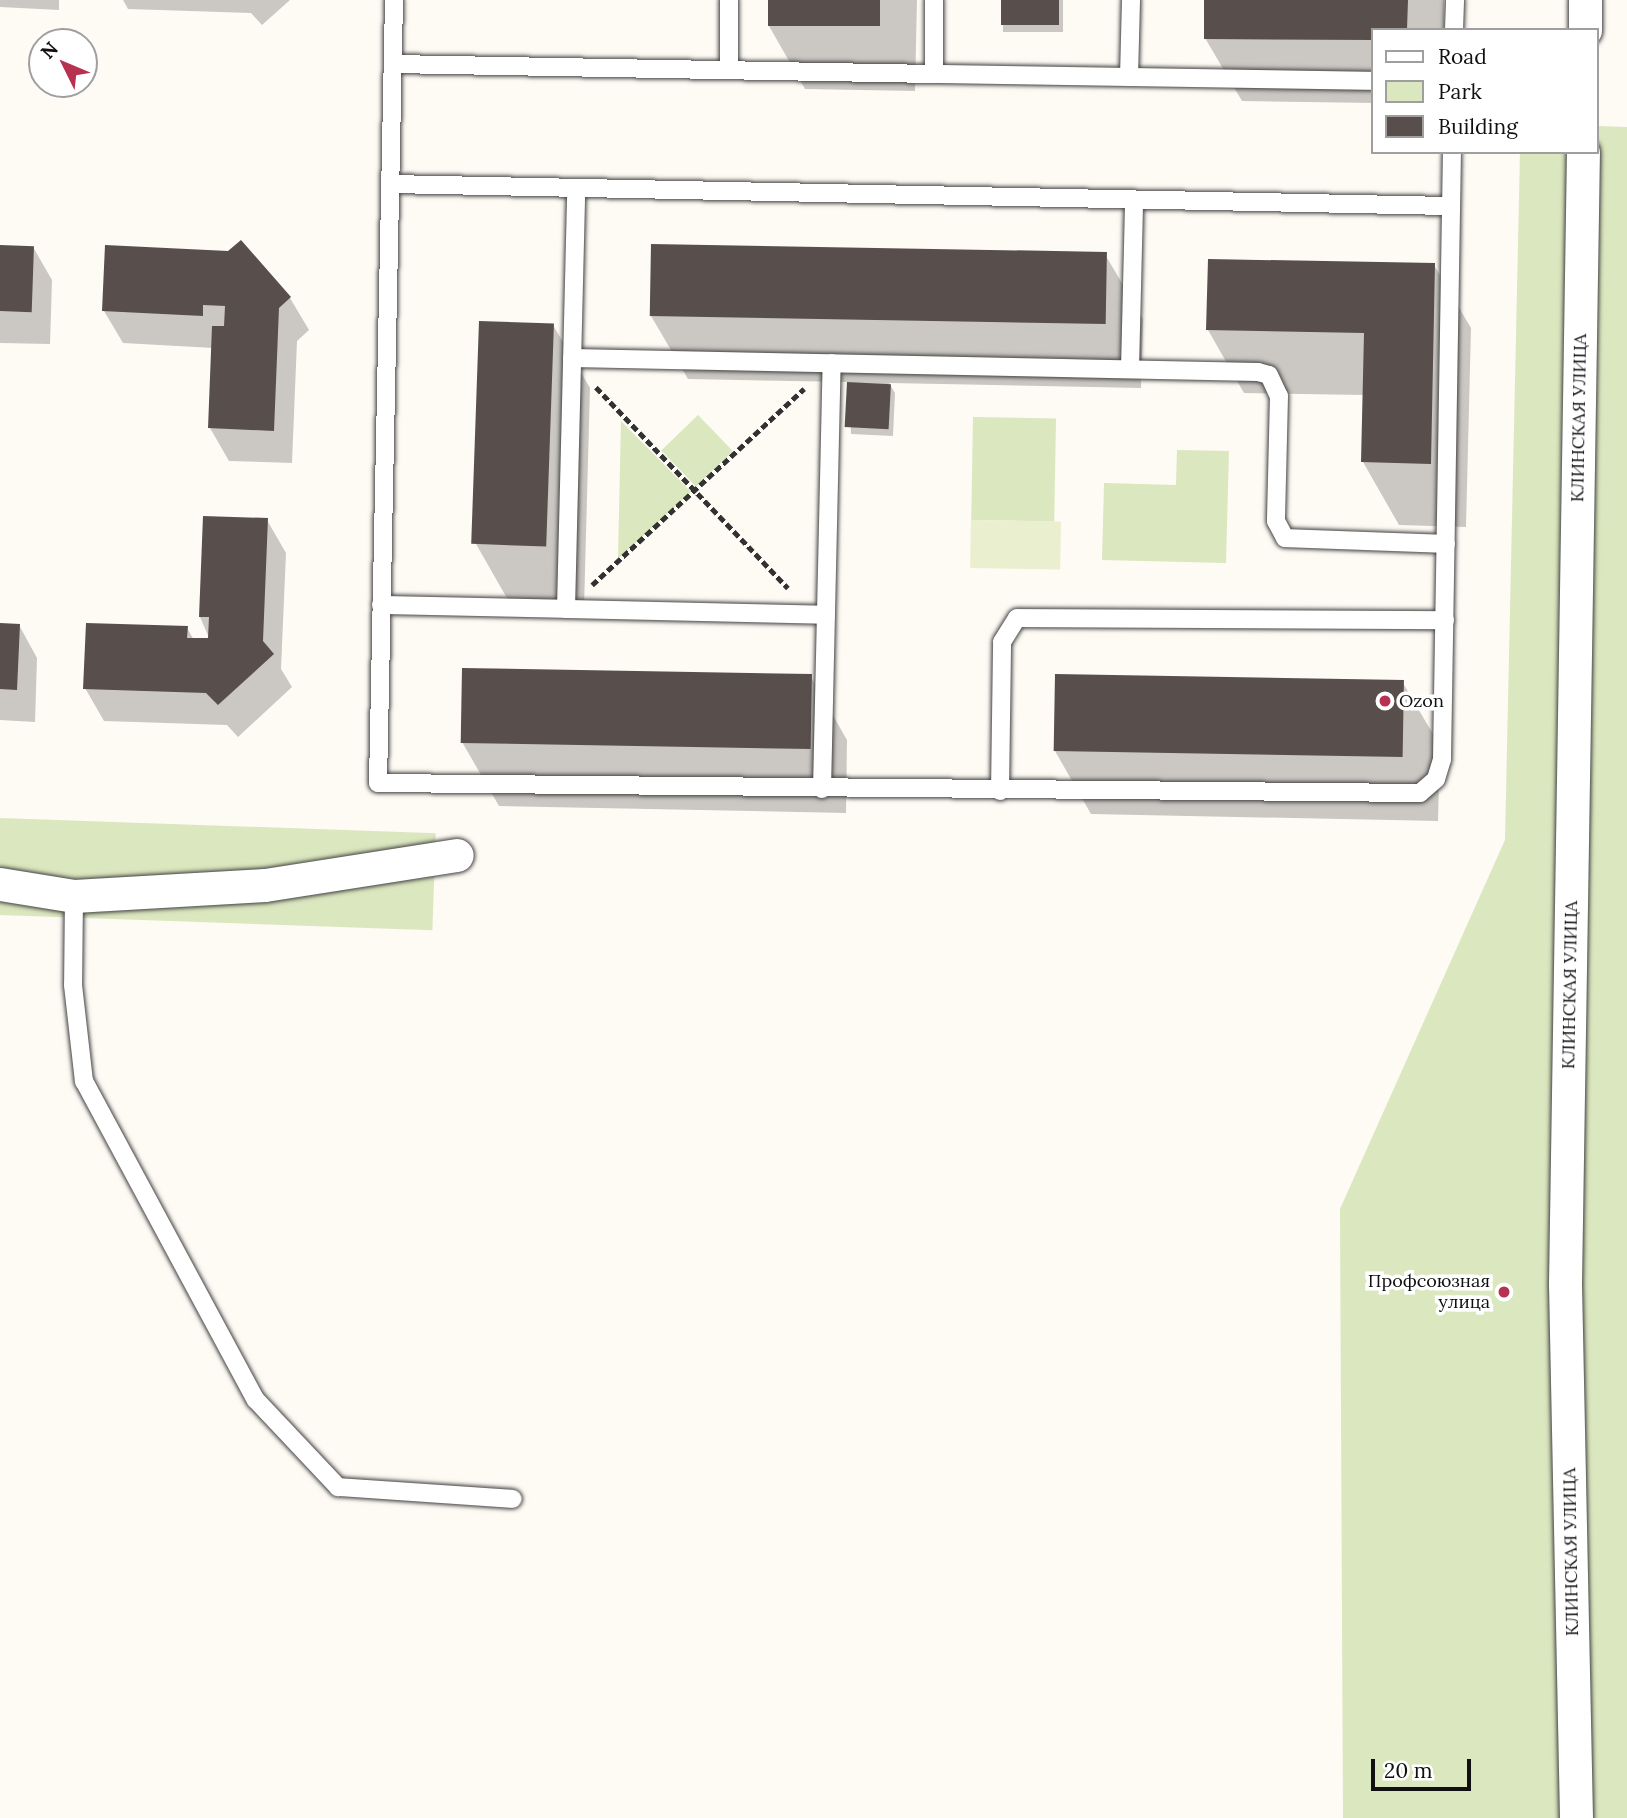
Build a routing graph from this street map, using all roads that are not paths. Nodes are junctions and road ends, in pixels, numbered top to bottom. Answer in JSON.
{"nodes":[{"id":1,"x":394,"y":0,"type":"edge"},
{"id":2,"x":729,"y":0,"type":"edge"},
{"id":3,"x":934,"y":0,"type":"edge"},
{"id":4,"x":1131,"y":0,"type":"edge"},
{"id":5,"x":1455,"y":0,"type":"edge"},
{"id":6,"x":1585,"y":0,"type":"edge"},
{"id":7,"x":1454,"y":28,"type":"edge"},
{"id":8,"x":1585,"y":28,"type":"edge"},
{"id":9,"x":393,"y":64,"type":"junction"},
{"id":10,"x":729,"y":70,"type":"junction"},
{"id":11,"x":934,"y":74,"type":"junction"},
{"id":12,"x":1129,"y":77,"type":"junction"},
{"id":13,"x":1372,"y":81,"type":"edge"},
{"id":14,"x":1452,"y":154,"type":"edge"},
{"id":15,"x":1583,"y":154,"type":"edge"},
{"id":16,"x":390,"y":184,"type":"junction"},
{"id":17,"x":576,"y":188,"type":"junction"},
{"id":18,"x":1134,"y":200,"type":"junction"},
{"id":19,"x":1451,"y":206,"type":"junction"},
{"id":20,"x":571,"y":359,"type":"junction"},
{"id":21,"x":832,"y":363,"type":"junction"},
{"id":22,"x":1130,"y":369,"type":"junction"},
{"id":23,"x":1446,"y":544,"type":"junction"},
{"id":24,"x":382,"y":605,"type":"junction"},
{"id":25,"x":566,"y":609,"type":"junction"},
{"id":26,"x":820,"y":614,"type":"junction"},
{"id":27,"x":1445,"y":620,"type":"junction"},
{"id":28,"x":822,"y":789,"type":"junction"},
{"id":29,"x":1000,"y":791,"type":"junction"},
{"id":30,"x":457,"y":855,"type":"dead end"},
{"id":31,"x":0,"y":884,"type":"edge"},
{"id":32,"x":74,"y":896,"type":"junction"},
{"id":33,"x":513,"y":1499,"type":"dead end"},
{"id":34,"x":1576,"y":1818,"type":"edge"}],
"edges":[{"from":1,"to":9,"type":"lane"},
{"from":2,"to":10,"type":"lane"},
{"from":3,"to":11,"type":"lane"},
{"from":4,"to":12,"type":"lane"},
{"from":5,"to":7,"type":"lane"},
{"from":6,"to":8,"type":"street"},
{"from":9,"to":10,"type":"lane"},
{"from":9,"to":16,"type":"lane"},
{"from":10,"to":11,"type":"lane"},
{"from":11,"to":12,"type":"lane"},
{"from":12,"to":13,"type":"lane"},
{"from":14,"to":19,"type":"lane"},
{"from":15,"to":34,"type":"street","name":"КЛИНСКАЯ УЛИЦА"},
{"from":16,"to":17,"type":"lane"},
{"from":16,"to":24,"type":"lane"},
{"from":17,"to":18,"type":"lane"},
{"from":17,"to":20,"type":"lane"},
{"from":18,"to":19,"type":"lane"},
{"from":18,"to":22,"type":"lane"},
{"from":19,"to":23,"type":"lane"},
{"from":20,"to":21,"type":"lane"},
{"from":20,"to":25,"type":"lane"},
{"from":21,"to":22,"type":"lane"},
{"from":21,"to":26,"type":"lane"},
{"from":22,"to":23,"type":"lane"},
{"from":23,"to":27,"type":"lane"},
{"from":24,"to":25,"type":"lane"},
{"from":24,"to":28,"type":"lane"},
{"from":25,"to":26,"type":"lane"},
{"from":26,"to":28,"type":"lane"},
{"from":27,"to":29,"type":"lane"},
{"from":27,"to":29,"type":"lane"},
{"from":28,"to":29,"type":"lane"},
{"from":30,"to":32,"type":"street"},
{"from":31,"to":32,"type":"street"},
{"from":32,"to":33,"type":"lane"}]}
